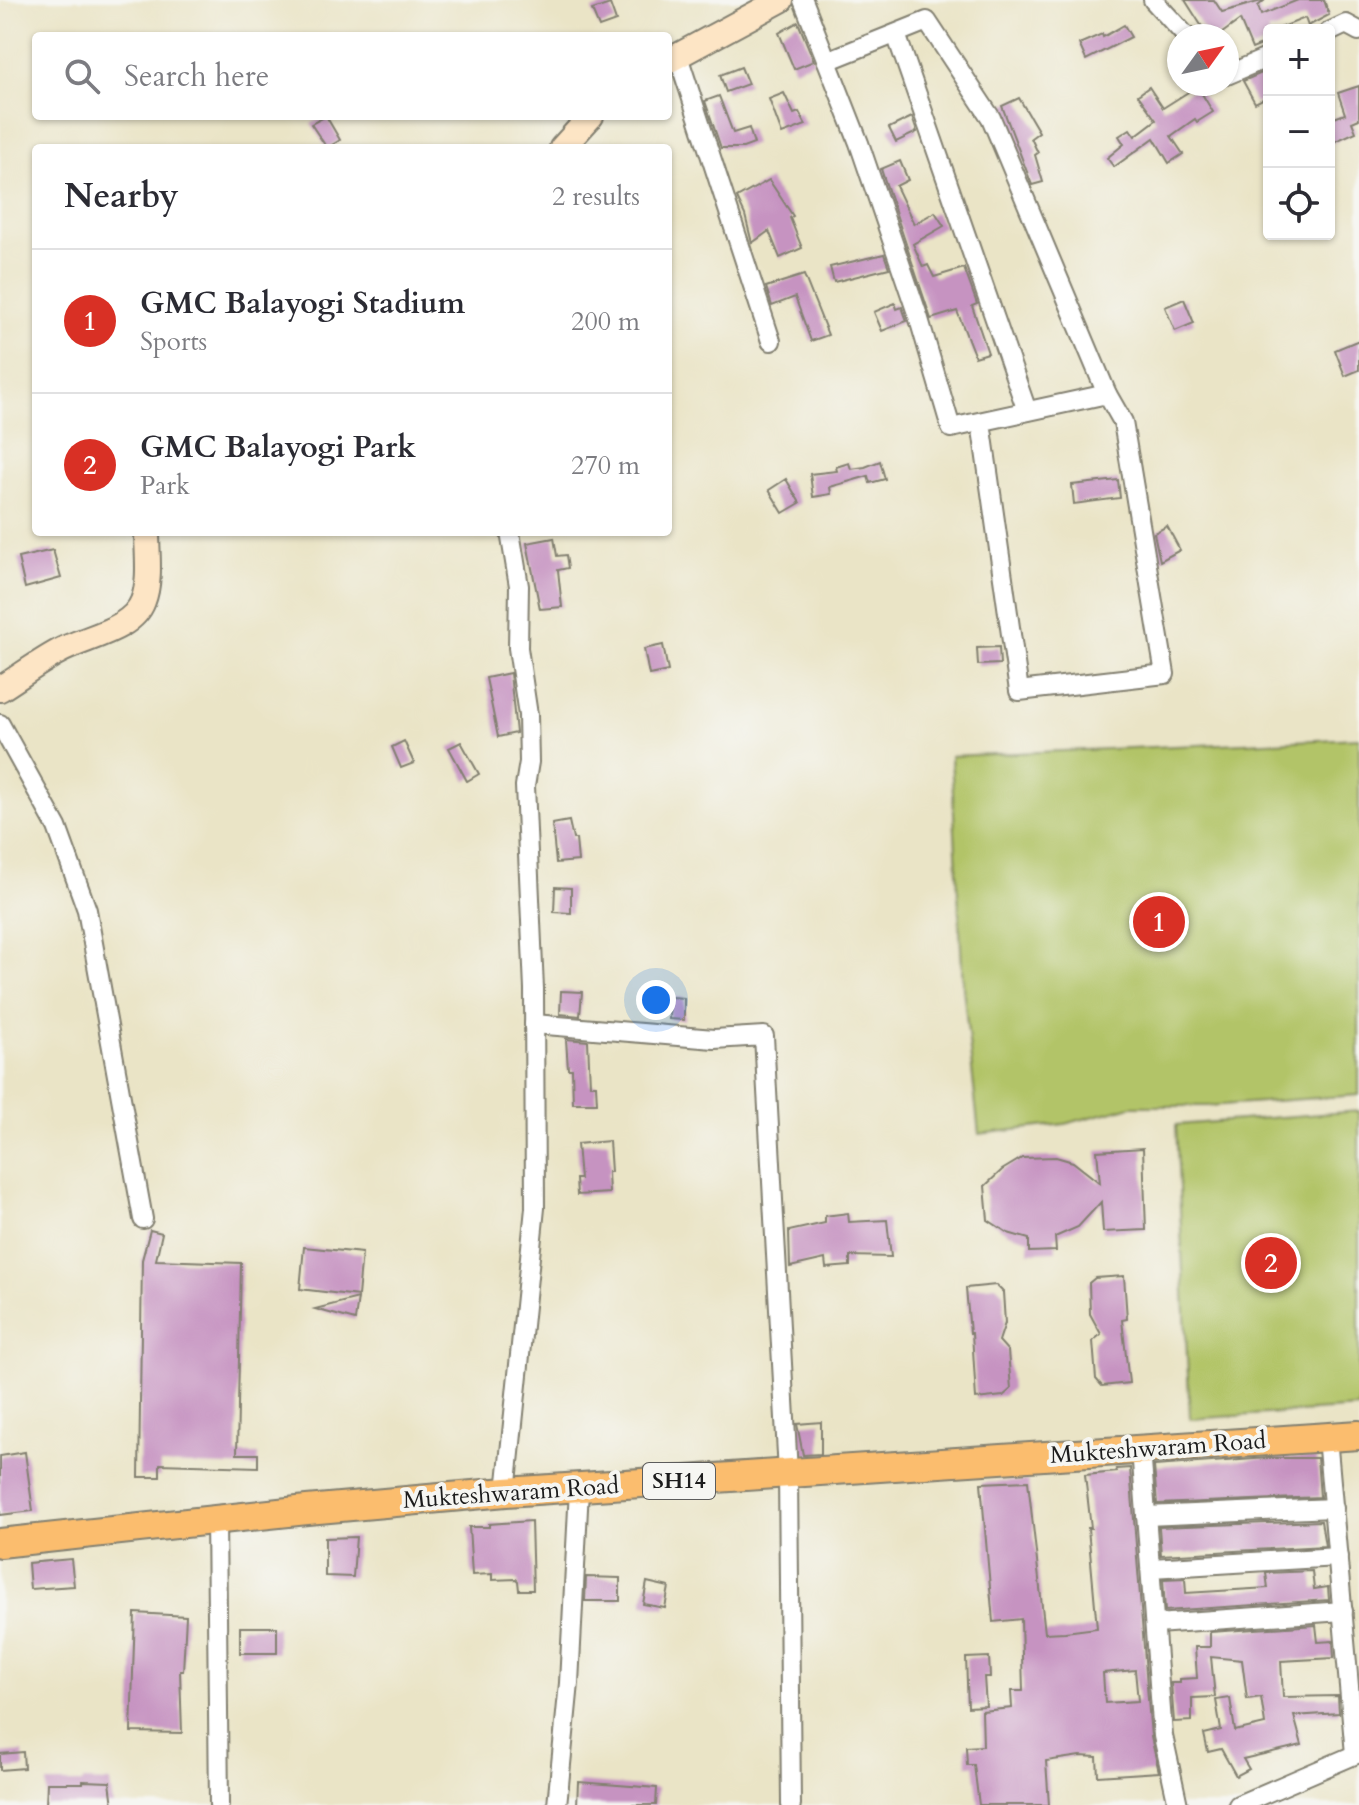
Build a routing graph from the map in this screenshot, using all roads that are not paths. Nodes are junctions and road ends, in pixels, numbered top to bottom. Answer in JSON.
{"nodes":[{"id":1,"x":781,"y":0,"type":"edge"},
{"id":2,"x":803,"y":0,"type":"edge"},
{"id":3,"x":1153,"y":0,"type":"edge"},
{"id":4,"x":1175,"y":24,"type":"edge"},
{"id":5,"x":1335,"y":29,"type":"edge"},
{"id":6,"x":1359,"y":31,"type":"edge"},
{"id":7,"x":896,"y":34,"type":"junction"},
{"id":8,"x":673,"y":59,"type":"edge"},
{"id":9,"x":1263,"y":60,"type":"edge"},
{"id":10,"x":827,"y":61,"type":"junction"},
{"id":11,"x":1239,"y":70,"type":"edge"},
{"id":12,"x":587,"y":120,"type":"edge"},
{"id":13,"x":566,"y":144,"type":"edge"},
{"id":14,"x":771,"y":341,"type":"dead end"},
{"id":15,"x":1107,"y":394,"type":"junction"},
{"id":16,"x":1027,"y":411,"type":"junction"},
{"id":17,"x":981,"y":422,"type":"junction"},
{"id":18,"x":147,"y":536,"type":"edge"},
{"id":19,"x":511,"y":536,"type":"edge"},
{"id":20,"x":0,"y":689,"type":"edge"},
{"id":21,"x":0,"y":724,"type":"edge"},
{"id":22,"x":534,"y":1024,"type":"junction"},
{"id":23,"x":143,"y":1219,"type":"dead end"},
{"id":24,"x":1359,"y":1435,"type":"edge"},
{"id":25,"x":1327,"y":1437,"type":"junction"},
{"id":26,"x":1141,"y":1449,"type":"junction"},
{"id":27,"x":788,"y":1473,"type":"junction"},
{"id":28,"x":579,"y":1489,"type":"junction"},
{"id":29,"x":506,"y":1492,"type":"junction"},
{"id":30,"x":1334,"y":1508,"type":"junction"},
{"id":31,"x":1146,"y":1516,"type":"junction"},
{"id":32,"x":216,"y":1519,"type":"junction"},
{"id":33,"x":0,"y":1543,"type":"edge"},
{"id":34,"x":1338,"y":1557,"type":"junction"},
{"id":35,"x":1151,"y":1568,"type":"junction"},
{"id":36,"x":1343,"y":1611,"type":"junction"},
{"id":37,"x":1156,"y":1624,"type":"junction"},
{"id":38,"x":1357,"y":1754,"type":"edge"},
{"id":39,"x":219,"y":1805,"type":"edge"},
{"id":40,"x":557,"y":1805,"type":"edge"},
{"id":41,"x":791,"y":1805,"type":"edge"},
{"id":42,"x":1178,"y":1805,"type":"edge"},
{"id":43,"x":1238,"y":1805,"type":"edge"}],
"edges":[{"from":1,"to":8,"type":"main road"},
{"from":2,"to":10,"type":"street"},
{"from":3,"to":4,"type":"street"},
{"from":5,"to":6,"type":"street"},
{"from":7,"to":10,"type":"street"},
{"from":7,"to":15,"type":"street"},
{"from":7,"to":16,"type":"street"},
{"from":8,"to":14,"type":"street"},
{"from":9,"to":11,"type":"street"},
{"from":10,"to":17,"type":"street"},
{"from":12,"to":13,"type":"main road"},
{"from":15,"to":16,"type":"street"},
{"from":15,"to":17,"type":"street"},
{"from":16,"to":17,"type":"street"},
{"from":18,"to":20,"type":"main road"},
{"from":19,"to":22,"type":"street"},
{"from":21,"to":23,"type":"street"},
{"from":22,"to":27,"type":"street"},
{"from":22,"to":29,"type":"street"},
{"from":24,"to":25,"type":"main road","name":"Mukteshwaram Road","number":"SH14"},
{"from":25,"to":26,"type":"main road","name":"Mukteshwaram Road","number":"SH14"},
{"from":25,"to":30,"type":"street"},
{"from":26,"to":27,"type":"main road","name":"Mukteshwaram Road","number":"SH14"},
{"from":26,"to":31,"type":"street"},
{"from":27,"to":28,"type":"main road","name":"Mukteshwaram Road","number":"SH14"},
{"from":27,"to":41,"type":"street"},
{"from":28,"to":29,"type":"main road","name":"Mukteshwaram Road","number":"SH14"},
{"from":28,"to":40,"type":"street"},
{"from":29,"to":32,"type":"main road","name":"Mukteshwaram Road","number":"SH14"},
{"from":30,"to":31,"type":"street"},
{"from":30,"to":34,"type":"street"},
{"from":31,"to":35,"type":"street"},
{"from":32,"to":33,"type":"main road","name":"Mukteshwaram Road","number":"SH14"},
{"from":32,"to":39,"type":"street"},
{"from":34,"to":35,"type":"street"},
{"from":34,"to":36,"type":"street"},
{"from":35,"to":37,"type":"street"},
{"from":36,"to":37,"type":"street"},
{"from":36,"to":38,"type":"street"},
{"from":37,"to":42,"type":"street"},
{"from":38,"to":43,"type":"street"}]}
